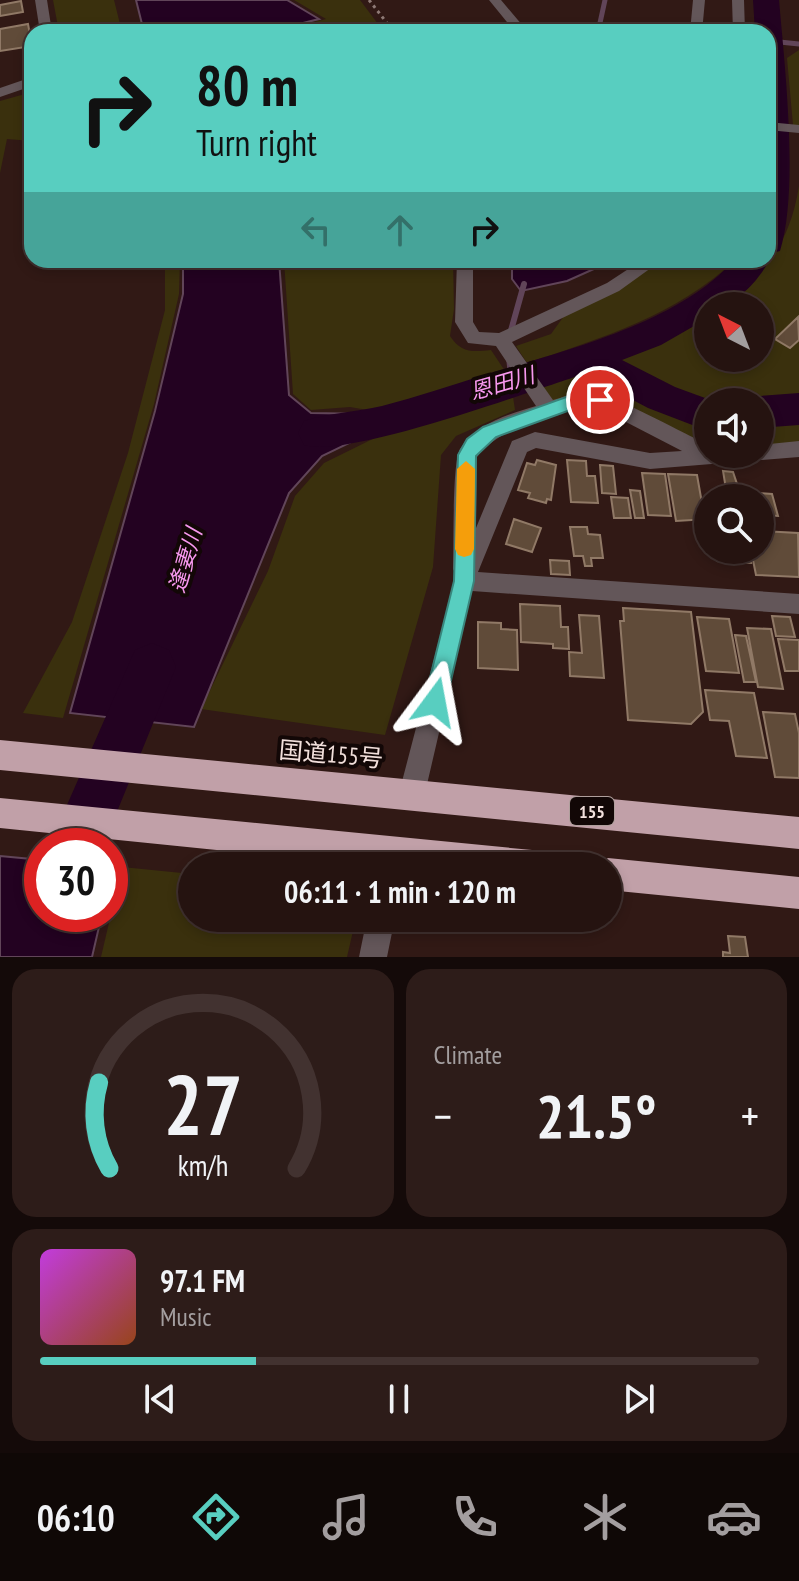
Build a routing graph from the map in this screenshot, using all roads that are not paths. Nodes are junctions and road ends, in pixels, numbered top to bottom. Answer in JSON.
{"nodes":[{"id":1,"x":41,"y":0,"type":"edge"},
{"id":2,"x":495,"y":0,"type":"edge"},
{"id":3,"x":699,"y":0,"type":"edge"},
{"id":4,"x":738,"y":0,"type":"edge"},
{"id":5,"x":45,"y":24,"type":"edge"},
{"id":6,"x":515,"y":24,"type":"edge"},
{"id":7,"x":697,"y":24,"type":"edge"},
{"id":8,"x":739,"y":24,"type":"edge"},
{"id":9,"x":24,"y":84,"type":"edge"},
{"id":10,"x":0,"y":93,"type":"edge"},
{"id":11,"x":776,"y":127,"type":"edge"},
{"id":12,"x":799,"y":129,"type":"edge"},
{"id":13,"x":465,"y":268,"type":"edge"},
{"id":14,"x":642,"y":268,"type":"edge"},
{"id":15,"x":501,"y":340,"type":"junction"},
{"id":16,"x":550,"y":411,"type":"junction"},
{"id":17,"x":694,"y":446,"type":"edge"},
{"id":18,"x":799,"y":449,"type":"edge"},
{"id":19,"x":774,"y":452,"type":"edge"},
{"id":20,"x":694,"y":456,"type":"edge"},
{"id":21,"x":464,"y":581,"type":"junction"},
{"id":22,"x":799,"y":604,"type":"edge"},
{"id":23,"x":0,"y":755,"type":"edge"},
{"id":24,"x":398,"y":792,"type":"junction"},
{"id":25,"x":0,"y":813,"type":"edge"},
{"id":26,"x":799,"y":833,"type":"edge"},
{"id":27,"x":323,"y":852,"type":"edge"},
{"id":28,"x":622,"y":875,"type":"edge"},
{"id":29,"x":799,"y":893,"type":"edge"},
{"id":30,"x":378,"y":932,"type":"edge"},
{"id":31,"x":373,"y":957,"type":"edge"}],
"edges":[{"from":1,"to":5,"type":"street"},
{"from":2,"to":6,"type":"street"},
{"from":3,"to":7,"type":"street"},
{"from":4,"to":8,"type":"street"},
{"from":9,"to":10,"type":"street"},
{"from":11,"to":12,"type":"street"},
{"from":13,"to":15,"type":"street"},
{"from":14,"to":15,"type":"street"},
{"from":15,"to":16,"type":"street"},
{"from":16,"to":17,"type":"street"},
{"from":16,"to":21,"type":"street"},
{"from":18,"to":19,"type":"street"},
{"from":20,"to":21,"type":"street"},
{"from":21,"to":22,"type":"street"},
{"from":21,"to":24,"type":"street"},
{"from":23,"to":24,"type":"highway","name":"国道155号","number":"155"},
{"from":24,"to":26,"type":"highway","name":"国道155号","number":"155"},
{"from":25,"to":27,"type":"highway"},
{"from":28,"to":29,"type":"highway"},
{"from":30,"to":31,"type":"street"}]}
